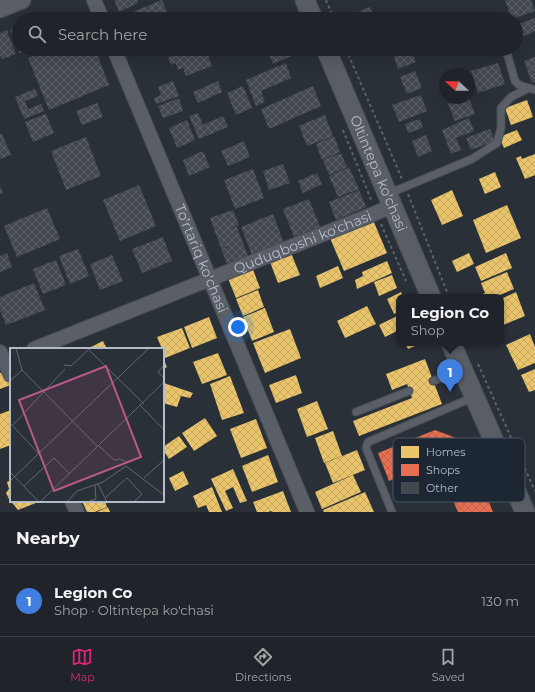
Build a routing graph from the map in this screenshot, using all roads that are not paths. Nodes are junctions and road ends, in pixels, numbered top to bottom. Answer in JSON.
{"nodes":[{"id":1,"x":22,"y":0,"type":"edge"},
{"id":2,"x":94,"y":0,"type":"edge"},
{"id":3,"x":305,"y":0,"type":"edge"},
{"id":4,"x":316,"y":0,"type":"edge"},
{"id":5,"x":0,"y":9,"type":"edge"},
{"id":6,"x":99,"y":12,"type":"edge"},
{"id":7,"x":310,"y":12,"type":"edge"},
{"id":8,"x":321,"y":12,"type":"edge"},
{"id":9,"x":117,"y":56,"type":"edge"},
{"id":10,"x":329,"y":56,"type":"edge"},
{"id":11,"x":339,"y":56,"type":"edge"},
{"id":12,"x":508,"y":56,"type":"edge"},
{"id":13,"x":532,"y":89,"type":"edge"},
{"id":14,"x":394,"y":200,"type":"junction"},
{"id":15,"x":209,"y":279,"type":"junction"},
{"id":16,"x":430,"y":294,"type":"edge"},
{"id":17,"x":440,"y":294,"type":"edge"},
{"id":18,"x":453,"y":346,"type":"edge"},
{"id":19,"x":463,"y":346,"type":"edge"},
{"id":20,"x":36,"y":348,"type":"edge"},
{"id":21,"x":4,"y":358,"type":"edge"},
{"id":22,"x":470,"y":367,"type":"junction"},
{"id":23,"x":10,"y":373,"type":"edge"},
{"id":24,"x":433,"y":381,"type":"dead end"},
{"id":25,"x":409,"y":391,"type":"dead end"},
{"id":26,"x":474,"y":396,"type":"junction"},
{"id":27,"x":356,"y":412,"type":"dead end"},
{"id":28,"x":492,"y":438,"type":"edge"},
{"id":29,"x":503,"y":438,"type":"edge"},
{"id":30,"x":525,"y":489,"type":"edge"},
{"id":31,"x":72,"y":502,"type":"edge"},
{"id":32,"x":521,"y":502,"type":"edge"},
{"id":33,"x":77,"y":512,"type":"edge"},
{"id":34,"x":307,"y":512,"type":"edge"},
{"id":35,"x":392,"y":512,"type":"edge"},
{"id":36,"x":525,"y":512,"type":"edge"},
{"id":37,"x":535,"y":512,"type":"edge"}],
"edges":[{"from":1,"to":5,"type":"street"},
{"from":2,"to":6,"type":"street"},
{"from":3,"to":7,"type":"main road"},
{"from":4,"to":8,"type":"main road"},
{"from":9,"to":15,"type":"street","name":"To'rtariq ko'chasi"},
{"from":10,"to":14,"type":"main road","name":"Oltintepa ko'chasi"},
{"from":11,"to":14,"type":"main road","name":"Oltintepa ko'chasi"},
{"from":12,"to":13,"type":"lane"},
{"from":13,"to":14,"type":"lane"},
{"from":14,"to":15,"type":"street","name":"Quduqboshi ko'chasi"},
{"from":14,"to":16,"type":"main road","name":"Oltintepa ko'chasi"},
{"from":14,"to":17,"type":"main road","name":"Oltintepa ko'chasi"},
{"from":15,"to":20,"type":"street","name":"Quduqboshi ko'chasi"},
{"from":15,"to":34,"type":"street","name":"To'rtariq ko'chasi"},
{"from":18,"to":22,"type":"main road"},
{"from":19,"to":29,"type":"main road"},
{"from":21,"to":23,"type":"street"},
{"from":22,"to":24,"type":"lane"},
{"from":22,"to":26,"type":"main road"},
{"from":25,"to":27,"type":"lane"},
{"from":26,"to":28,"type":"main road"},
{"from":26,"to":35,"type":"lane"},
{"from":30,"to":37,"type":"main road"},
{"from":31,"to":33,"type":"street"},
{"from":32,"to":36,"type":"main road"}]}
